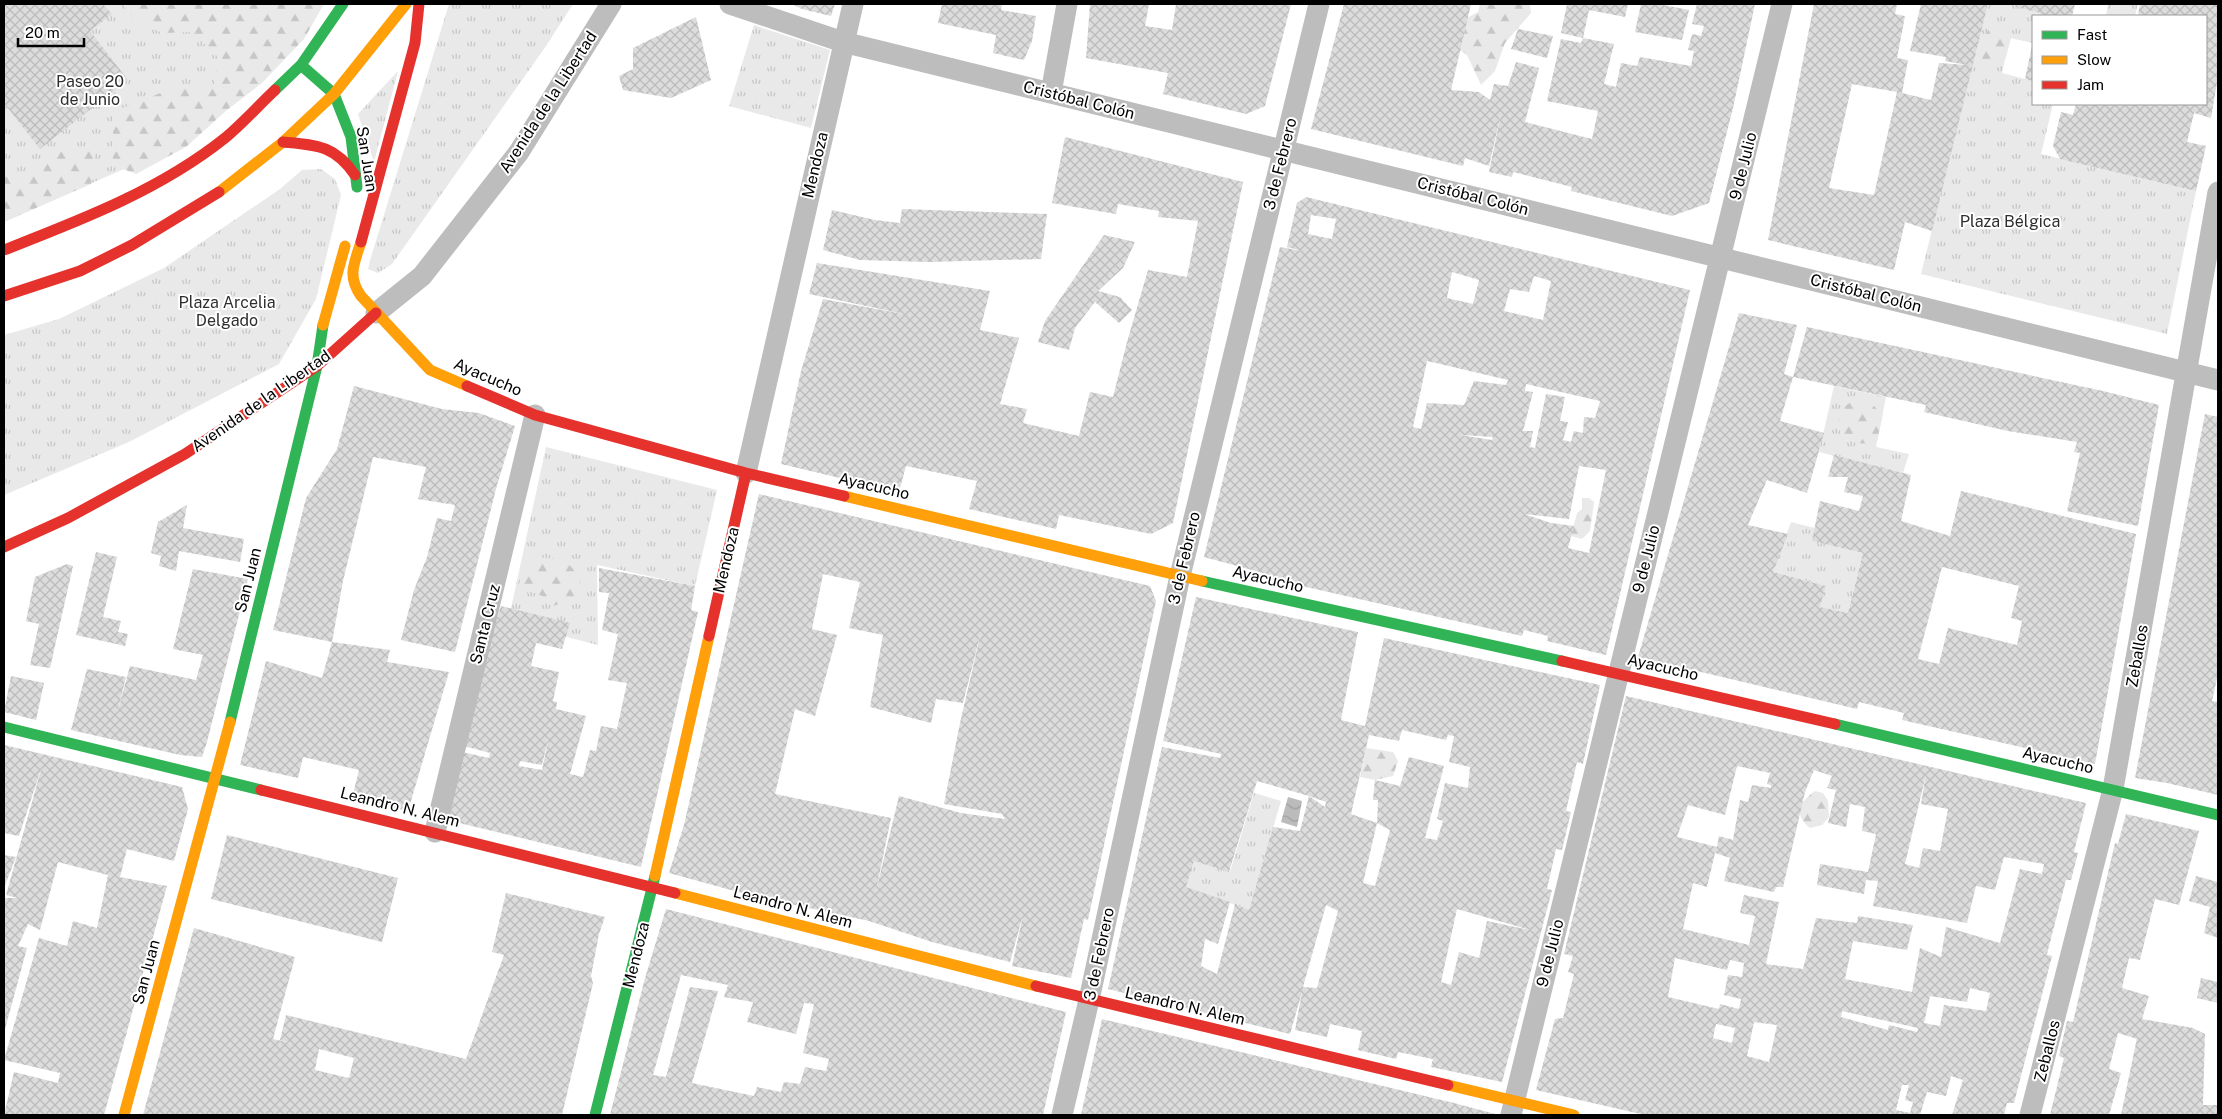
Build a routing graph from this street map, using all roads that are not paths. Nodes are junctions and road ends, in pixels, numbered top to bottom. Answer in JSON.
{"nodes":[{"id":1,"x":343,"y":4,"type":"edge"},
{"id":2,"x":406,"y":4,"type":"edge"},
{"id":3,"x":419,"y":4,"type":"edge"},
{"id":4,"x":611,"y":4,"type":"edge"},
{"id":5,"x":730,"y":4,"type":"edge"},
{"id":6,"x":853,"y":4,"type":"edge"},
{"id":7,"x":1067,"y":4,"type":"edge"},
{"id":8,"x":1319,"y":4,"type":"edge"},
{"id":9,"x":1782,"y":4,"type":"edge"},
{"id":10,"x":843,"y":42,"type":"junction"},
{"id":11,"x":301,"y":65,"type":"junction"},
{"id":12,"x":1051,"y":93,"type":"junction"},
{"id":13,"x":334,"y":94,"type":"junction"},
{"id":14,"x":219,"y":142,"type":"junction"},
{"id":15,"x":283,"y":142,"type":"junction"},
{"id":16,"x":1283,"y":150,"type":"junction"},
{"id":17,"x":243,"y":174,"type":"junction"},
{"id":18,"x":355,"y":175,"type":"junction"},
{"id":19,"x":2218,"y":192,"type":"edge"},
{"id":20,"x":358,"y":198,"type":"dead end"},
{"id":21,"x":348,"y":237,"type":"dead end"},
{"id":22,"x":4,"y":250,"type":"edge"},
{"id":23,"x":1720,"y":257,"type":"junction"},
{"id":24,"x":354,"y":286,"type":"joint"},
{"id":25,"x":4,"y":296,"type":"edge"},
{"id":26,"x":376,"y":313,"type":"junction"},
{"id":27,"x":317,"y":366,"type":"junction"},
{"id":28,"x":2188,"y":372,"type":"junction"},
{"id":29,"x":2218,"y":380,"type":"edge"},
{"id":30,"x":535,"y":415,"type":"junction"},
{"id":31,"x":746,"y":473,"type":"junction"},
{"id":32,"x":4,"y":547,"type":"edge"},
{"id":33,"x":1180,"y":576,"type":"junction"},
{"id":34,"x":1618,"y":673,"type":"junction"},
{"id":35,"x":4,"y":727,"type":"edge"},
{"id":36,"x":216,"y":780,"type":"junction"},
{"id":37,"x":2113,"y":789,"type":"junction"},
{"id":38,"x":2218,"y":814,"type":"edge"},
{"id":39,"x":434,"y":832,"type":"junction"},
{"id":40,"x":653,"y":887,"type":"junction"},
{"id":41,"x":1089,"y":1000,"type":"junction"},
{"id":42,"x":1512,"y":1108,"type":"edge"},
{"id":43,"x":124,"y":1115,"type":"edge"},
{"id":44,"x":595,"y":1115,"type":"edge"},
{"id":45,"x":1062,"y":1115,"type":"edge"},
{"id":46,"x":1574,"y":1115,"type":"edge"},
{"id":47,"x":2030,"y":1115,"type":"edge"}],
"edges":[{"from":1,"to":11,"type":"main road"},
{"from":2,"to":13,"type":"main road"},
{"from":3,"to":24,"type":"main road","name":"San Juan"},
{"from":4,"to":26,"type":"street","name":"Avenida de la Libertad"},
{"from":5,"to":10,"type":"street","name":"Cristóbal Colón"},
{"from":6,"to":10,"type":"street","name":"Mendoza"},
{"from":7,"to":12,"type":"street"},
{"from":8,"to":16,"type":"street","name":"3 de Febrero"},
{"from":9,"to":23,"type":"street","name":"9 de Julio"},
{"from":10,"to":12,"type":"street","name":"Cristóbal Colón"},
{"from":10,"to":31,"type":"street","name":"Mendoza"},
{"from":11,"to":13,"type":"main road","name":"San Juan"},
{"from":11,"to":14,"type":"main road"},
{"from":12,"to":16,"type":"street","name":"Cristóbal Colón"},
{"from":13,"to":15,"type":"main road"},
{"from":13,"to":18,"type":"main road","name":"San Juan"},
{"from":14,"to":17,"type":"main road"},
{"from":14,"to":22,"type":"main road"},
{"from":15,"to":17,"type":"main road"},
{"from":15,"to":18,"type":"main road"},
{"from":16,"to":23,"type":"street","name":"Cristóbal Colón"},
{"from":16,"to":33,"type":"street","name":"3 de Febrero"},
{"from":17,"to":25,"type":"main road"},
{"from":18,"to":20,"type":"main road","name":"San Juan"},
{"from":19,"to":28,"type":"street","name":"Zeballos"},
{"from":21,"to":27,"type":"main road","name":"San Juan"},
{"from":23,"to":28,"type":"street","name":"Cristóbal Colón"},
{"from":23,"to":34,"type":"street","name":"9 de Julio"},
{"from":24,"to":26,"type":"main road","name":"Ayacucho"},
{"from":26,"to":27,"type":"main road","name":"Avenida de la Libertad"},
{"from":26,"to":30,"type":"main road","name":"Ayacucho"},
{"from":27,"to":32,"type":"main road","name":"Avenida de la Libertad"},
{"from":27,"to":36,"type":"main road","name":"San Juan"},
{"from":28,"to":29,"type":"street","name":"Cristóbal Colón"},
{"from":28,"to":37,"type":"street","name":"Zeballos"},
{"from":30,"to":31,"type":"main road","name":"Ayacucho"},
{"from":30,"to":39,"type":"street","name":"Santa Cruz"},
{"from":31,"to":33,"type":"main road","name":"Ayacucho"},
{"from":31,"to":40,"type":"main road","name":"Mendoza"},
{"from":33,"to":34,"type":"main road","name":"Ayacucho"},
{"from":33,"to":41,"type":"street","name":"3 de Febrero"},
{"from":34,"to":37,"type":"main road","name":"Ayacucho"},
{"from":34,"to":42,"type":"street","name":"9 de Julio"},
{"from":35,"to":36,"type":"main road","name":"Leandro N. Alem"},
{"from":36,"to":39,"type":"main road","name":"Leandro N. Alem"},
{"from":36,"to":43,"type":"main road","name":"San Juan"},
{"from":37,"to":38,"type":"main road","name":"Ayacucho"},
{"from":37,"to":47,"type":"street","name":"Zeballos"},
{"from":39,"to":40,"type":"main road","name":"Leandro N. Alem"},
{"from":40,"to":41,"type":"main road","name":"Leandro N. Alem"},
{"from":40,"to":44,"type":"main road","name":"Mendoza"},
{"from":41,"to":42,"type":"main road","name":"Leandro N. Alem"},
{"from":41,"to":45,"type":"street","name":"3 de Febrero"},
{"from":42,"to":46,"type":"main road","name":"Leandro N. Alem"}]}
